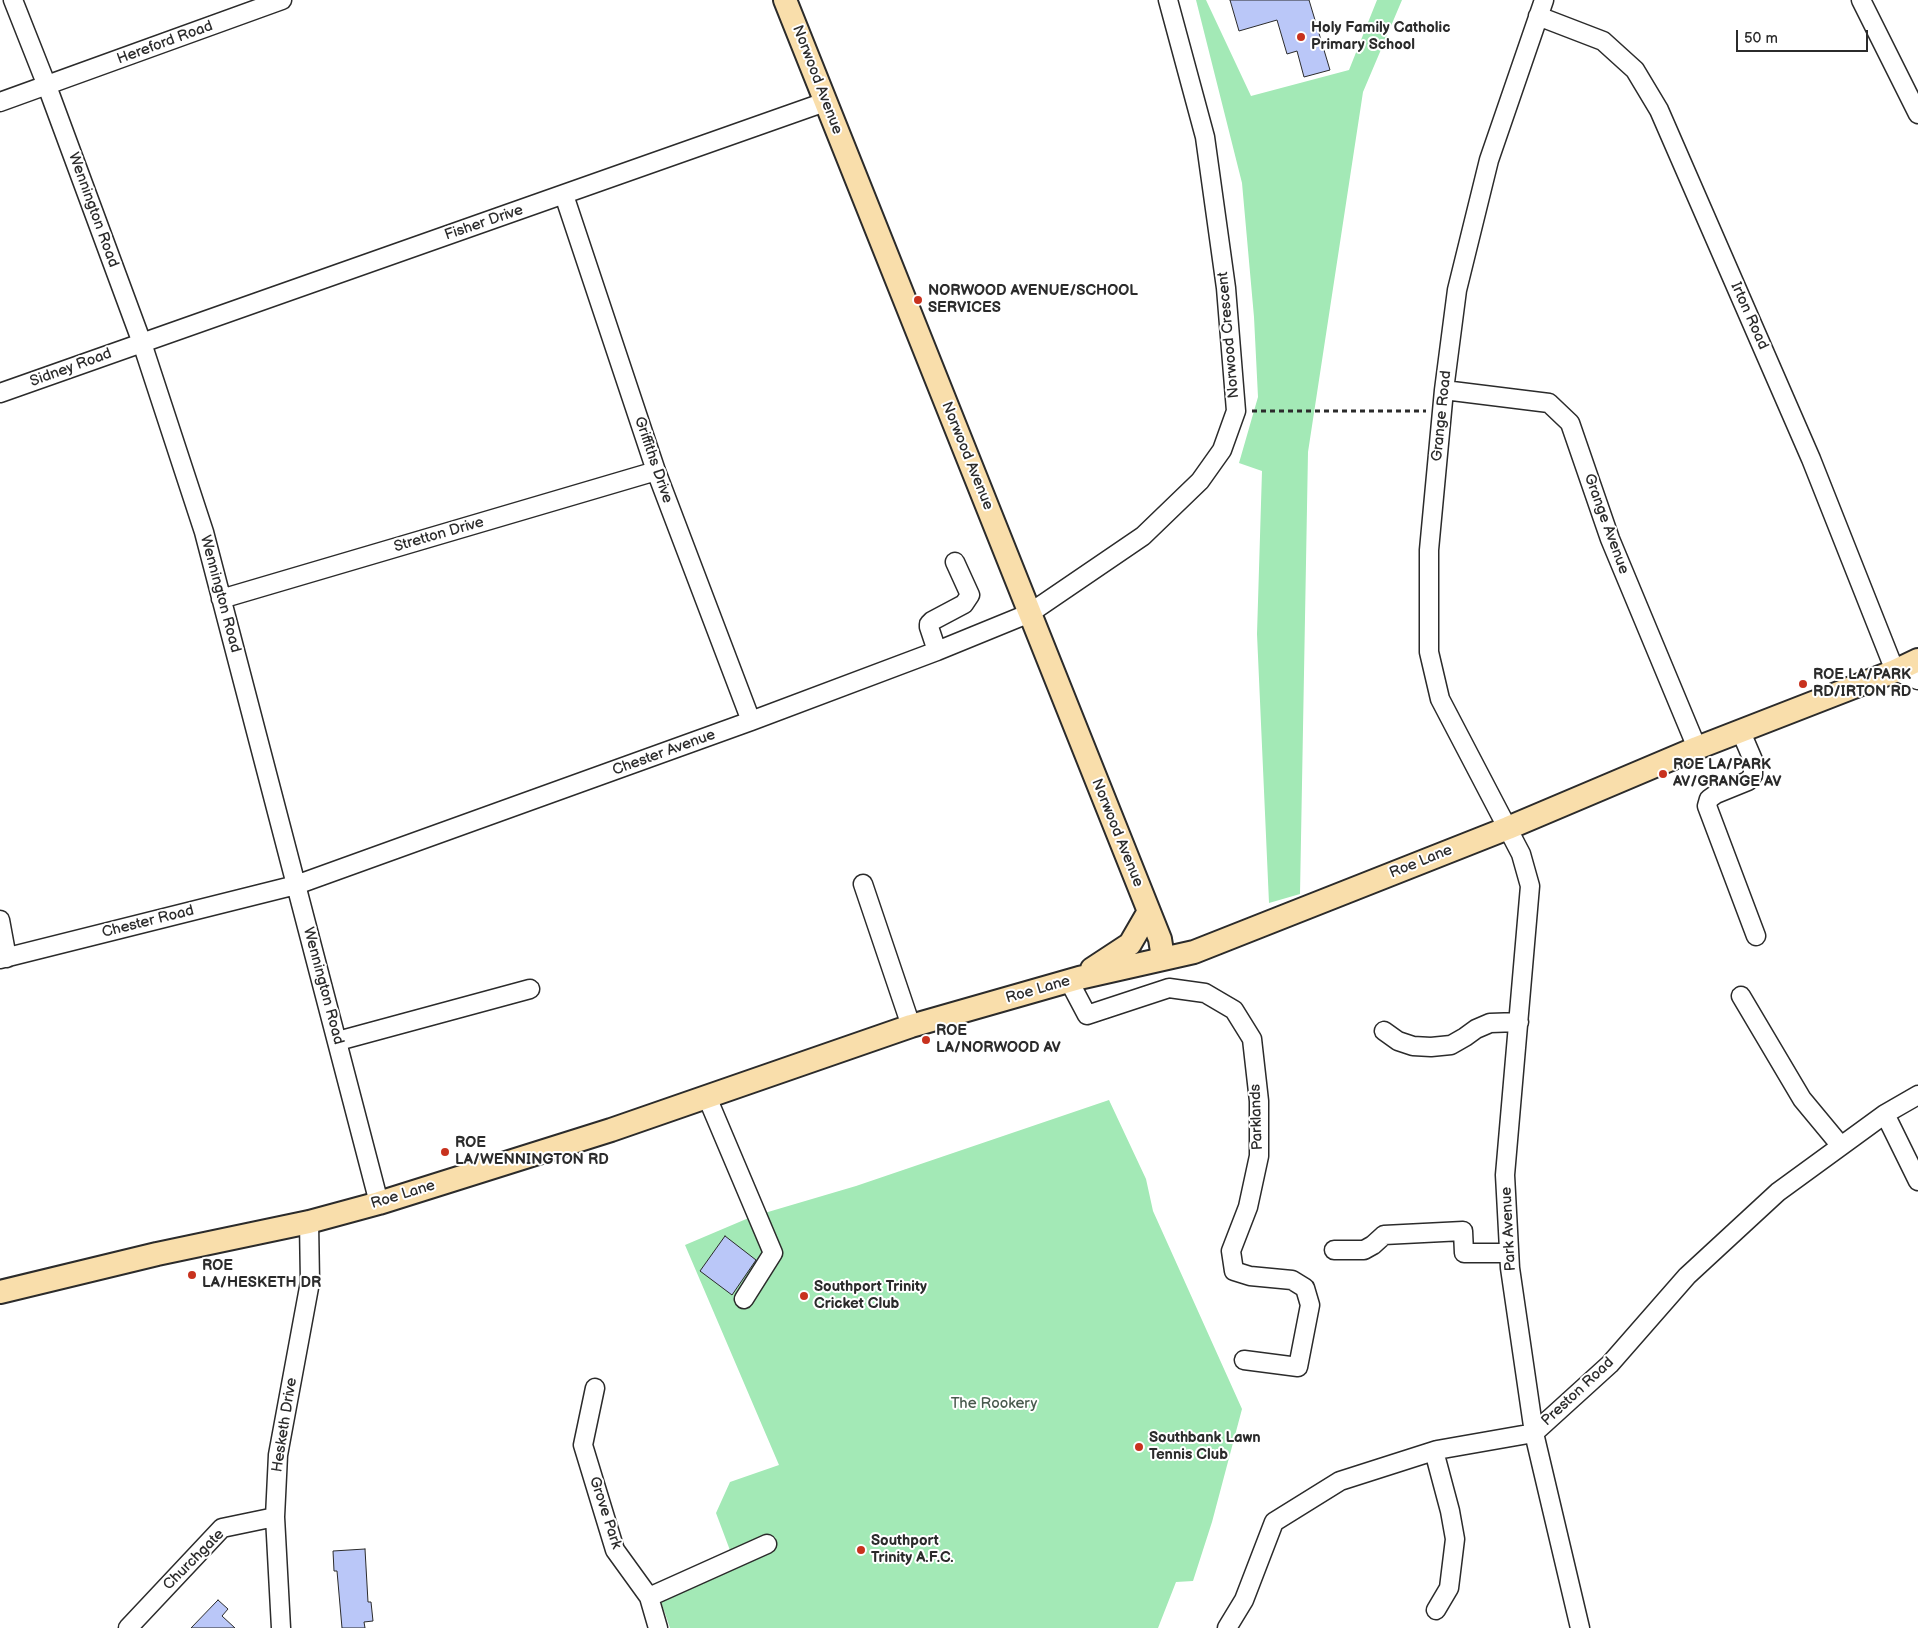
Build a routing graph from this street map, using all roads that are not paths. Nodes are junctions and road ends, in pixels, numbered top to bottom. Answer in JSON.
{"nodes":[{"id":1,"x":12,"y":0,"type":"edge"},
{"id":2,"x":282,"y":0,"type":"edge"},
{"id":3,"x":785,"y":0,"type":"edge"},
{"id":4,"x":1168,"y":0,"type":"edge"},
{"id":5,"x":1861,"y":0,"type":"edge"},
{"id":6,"x":1541,"y":8,"type":"edge"},
{"id":7,"x":47,"y":86,"type":"junction"},
{"id":8,"x":0,"y":102,"type":"edge"},
{"id":9,"x":825,"y":102,"type":"junction"},
{"id":10,"x":1918,"y":114,"type":"edge"},
{"id":11,"x":564,"y":195,"type":"junction"},
{"id":12,"x":142,"y":343,"type":"junction"},
{"id":13,"x":1444,"y":390,"type":"junction"},
{"id":14,"x":0,"y":393,"type":"edge"},
{"id":15,"x":656,"y":472,"type":"junction"},
{"id":16,"x":955,"y":562,"type":"dead end"},
{"id":17,"x":221,"y":598,"type":"junction"},
{"id":18,"x":1030,"y":613,"type":"junction"},
{"id":19,"x":937,"y":651,"type":"junction"},
{"id":20,"x":1918,"y":660,"type":"edge"},
{"id":21,"x":1894,"y":671,"type":"junction"},
{"id":22,"x":1918,"y":680,"type":"edge"},
{"id":23,"x":751,"y":721,"type":"junction"},
{"id":24,"x":1740,"y":732,"type":"junction"},
{"id":25,"x":1697,"y":748,"type":"junction"},
{"id":26,"x":1508,"y":828,"type":"junction"},
{"id":27,"x":863,"y":884,"type":"dead end"},
{"id":28,"x":296,"y":885,"type":"junction"},
{"id":29,"x":1148,"y":913,"type":"junction"},
{"id":30,"x":0,"y":920,"type":"edge"},
{"id":31,"x":1756,"y":936,"type":"dead end"},
{"id":32,"x":4,"y":958,"type":"edge"},
{"id":33,"x":1163,"y":958,"type":"junction"},
{"id":34,"x":1074,"y":979,"type":"junction"},
{"id":35,"x":530,"y":989,"type":"dead end"},
{"id":36,"x":1741,"y":996,"type":"dead end"},
{"id":37,"x":1519,"y":1022,"type":"junction"},
{"id":38,"x":911,"y":1026,"type":"junction"},
{"id":39,"x":1384,"y":1031,"type":"dead end"},
{"id":40,"x":338,"y":1041,"type":"junction"},
{"id":41,"x":1918,"y":1095,"type":"edge"},
{"id":42,"x":707,"y":1097,"type":"junction"},
{"id":43,"x":1885,"y":1114,"type":"junction"},
{"id":44,"x":1841,"y":1146,"type":"junction"},
{"id":45,"x":1918,"y":1181,"type":"edge"},
{"id":46,"x":379,"y":1203,"type":"junction"},
{"id":47,"x":309,"y":1222,"type":"junction"},
{"id":48,"x":1334,"y":1250,"type":"dead end"},
{"id":49,"x":1509,"y":1253,"type":"junction"},
{"id":50,"x":0,"y":1292,"type":"edge"},
{"id":51,"x":744,"y":1299,"type":"dead end"},
{"id":52,"x":1244,"y":1360,"type":"dead end"},
{"id":53,"x":595,"y":1388,"type":"dead end"},
{"id":54,"x":1534,"y":1433,"type":"junction"},
{"id":55,"x":1434,"y":1451,"type":"junction"},
{"id":56,"x":275,"y":1518,"type":"junction"},
{"id":57,"x":767,"y":1544,"type":"dead end"},
{"id":58,"x":649,"y":1598,"type":"junction"},
{"id":59,"x":1436,"y":1610,"type":"dead end"},
{"id":60,"x":1576,"y":1627,"type":"edge"},
{"id":61,"x":128,"y":1628,"type":"edge"},
{"id":62,"x":281,"y":1628,"type":"edge"},
{"id":63,"x":658,"y":1628,"type":"edge"},
{"id":64,"x":1227,"y":1628,"type":"edge"}],
"edges":[{"from":1,"to":7,"type":"street","name":"Wennington Road"},
{"from":2,"to":7,"type":"street","name":"Hereford Road"},
{"from":3,"to":9,"type":"main road","name":"Norwood Avenue"},
{"from":4,"to":18,"type":"street","name":"Norwood Crescent"},
{"from":5,"to":10,"type":"street"},
{"from":6,"to":13,"type":"street","name":"Grange Road"},
{"from":6,"to":21,"type":"street","name":"Irton Road"},
{"from":7,"to":8,"type":"street","name":"Hereford Road"},
{"from":7,"to":12,"type":"street","name":"Wennington Road"},
{"from":9,"to":11,"type":"street","name":"Fisher Drive"},
{"from":9,"to":18,"type":"main road","name":"Norwood Avenue"},
{"from":11,"to":12,"type":"street","name":"Fisher Drive"},
{"from":11,"to":15,"type":"street","name":"Griffiths Drive"},
{"from":12,"to":14,"type":"street","name":"Sidney Road"},
{"from":12,"to":17,"type":"street","name":"Wennington Road"},
{"from":13,"to":25,"type":"street","name":"Grange Avenue"},
{"from":13,"to":26,"type":"street","name":"Grange Road"},
{"from":15,"to":17,"type":"street","name":"Stretton Drive"},
{"from":15,"to":23,"type":"street","name":"Griffiths Drive"},
{"from":16,"to":19,"type":"street"},
{"from":17,"to":28,"type":"street","name":"Wennington Road"},
{"from":18,"to":19,"type":"street","name":"Chester Avenue"},
{"from":18,"to":29,"type":"main road","name":"Norwood Avenue"},
{"from":19,"to":23,"type":"street","name":"Chester Avenue"},
{"from":20,"to":21,"type":"main road","name":"Roe Lane"},
{"from":21,"to":22,"type":"street"},
{"from":21,"to":24,"type":"main road","name":"Roe Lane"},
{"from":23,"to":28,"type":"street","name":"Chester Avenue"},
{"from":24,"to":25,"type":"main road","name":"Roe Lane"},
{"from":24,"to":31,"type":"street"},
{"from":25,"to":26,"type":"main road","name":"Roe Lane"},
{"from":26,"to":33,"type":"main road","name":"Roe Lane"},
{"from":26,"to":37,"type":"street","name":"Park Avenue"},
{"from":27,"to":38,"type":"street"},
{"from":28,"to":32,"type":"street","name":"Chester Road"},
{"from":28,"to":40,"type":"street","name":"Wennington Road"},
{"from":29,"to":33,"type":"main road","name":"Norwood Avenue"},
{"from":29,"to":34,"type":"main road"},
{"from":30,"to":32,"type":"street"},
{"from":33,"to":34,"type":"main road","name":"Roe Lane"},
{"from":34,"to":38,"type":"main road","name":"Roe Lane"},
{"from":34,"to":52,"type":"street","name":"Parklands"},
{"from":35,"to":40,"type":"street"},
{"from":36,"to":44,"type":"street"},
{"from":37,"to":39,"type":"street"},
{"from":37,"to":49,"type":"street","name":"Park Avenue"},
{"from":38,"to":42,"type":"main road","name":"Roe Lane"},
{"from":40,"to":46,"type":"street","name":"Wennington Road"},
{"from":41,"to":43,"type":"street","name":"Preston Road"},
{"from":42,"to":46,"type":"main road","name":"Roe Lane"},
{"from":42,"to":51,"type":"street"},
{"from":43,"to":44,"type":"street","name":"Preston Road"},
{"from":43,"to":45,"type":"street"},
{"from":44,"to":54,"type":"street","name":"Preston Road"},
{"from":46,"to":47,"type":"main road","name":"Roe Lane"},
{"from":47,"to":50,"type":"main road","name":"Roe Lane"},
{"from":47,"to":56,"type":"street","name":"Hesketh Drive"},
{"from":48,"to":49,"type":"street"},
{"from":49,"to":54,"type":"street","name":"Park Avenue"},
{"from":53,"to":58,"type":"street","name":"Grove Park"},
{"from":54,"to":55,"type":"street","name":"Preston Road"},
{"from":54,"to":60,"type":"street","name":"Park Avenue"},
{"from":55,"to":59,"type":"street"},
{"from":55,"to":64,"type":"street","name":"Preston Road"},
{"from":56,"to":61,"type":"street","name":"Churchgate"},
{"from":56,"to":62,"type":"street","name":"Hesketh Drive"},
{"from":57,"to":58,"type":"street"},
{"from":58,"to":63,"type":"street","name":"Grove Park"}]}
